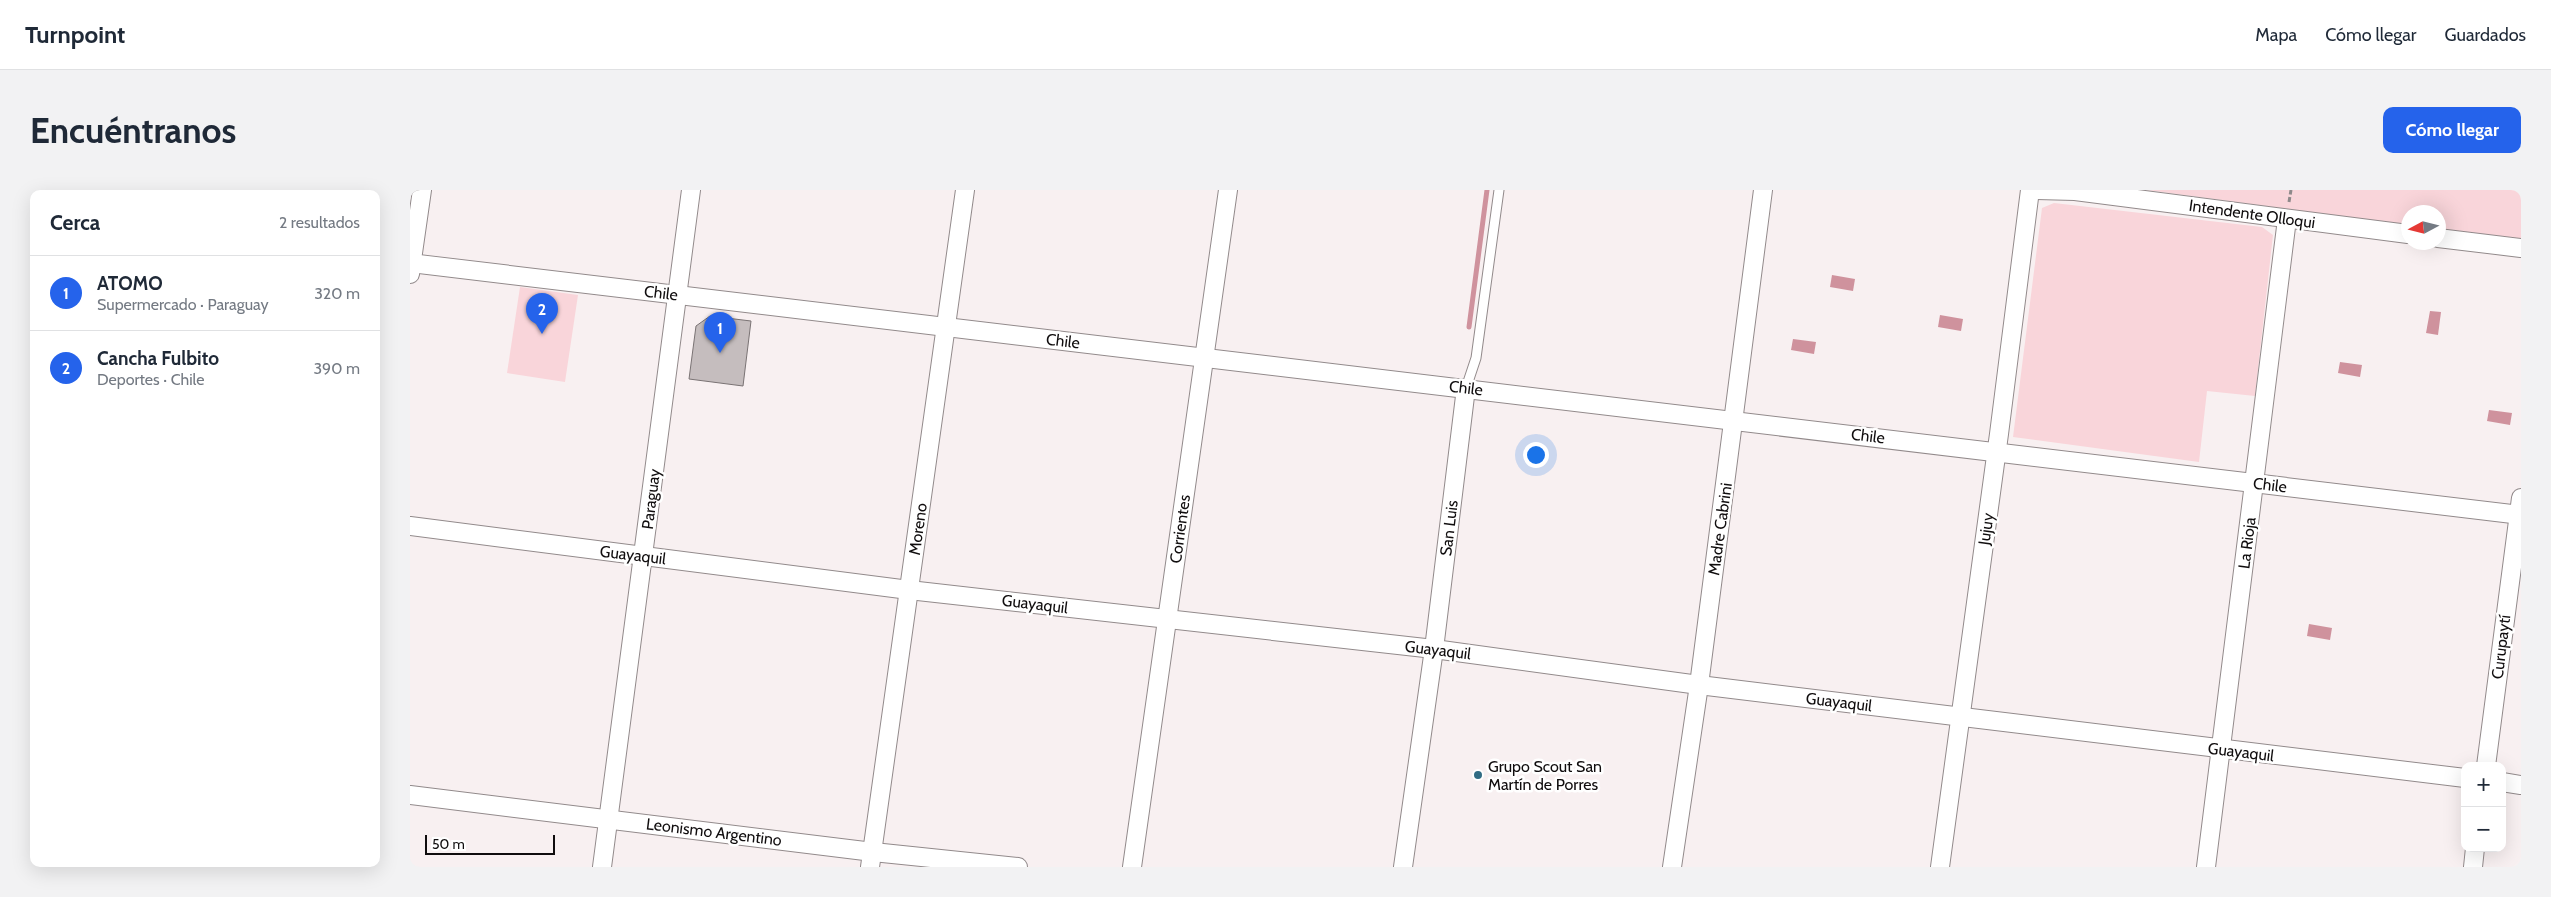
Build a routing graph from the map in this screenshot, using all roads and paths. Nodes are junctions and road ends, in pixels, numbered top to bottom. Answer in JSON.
{"nodes":[{"id":1,"x":422,"y":190,"type":"edge"},
{"id":2,"x":691,"y":190,"type":"edge"},
{"id":3,"x":964,"y":190,"type":"edge"},
{"id":4,"x":1228,"y":190,"type":"edge"},
{"id":5,"x":1499,"y":190,"type":"edge"},
{"id":6,"x":1763,"y":190,"type":"edge"},
{"id":7,"x":2030,"y":190,"type":"edge"},
{"id":8,"x":2036,"y":190,"type":"edge"},
{"id":9,"x":2287,"y":219,"type":"junction"},
{"id":10,"x":2401,"y":233,"type":"edge"},
{"id":11,"x":2446,"y":239,"type":"edge"},
{"id":12,"x":2521,"y":248,"type":"edge"},
{"id":13,"x":411,"y":267,"type":"edge"},
{"id":14,"x":676,"y":294,"type":"junction"},
{"id":15,"x":946,"y":327,"type":"junction"},
{"id":16,"x":1204,"y":357,"type":"junction"},
{"id":17,"x":1466,"y":388,"type":"junction"},
{"id":18,"x":1734,"y":420,"type":"junction"},
{"id":19,"x":1997,"y":451,"type":"junction"},
{"id":20,"x":2255,"y":483,"type":"junction"},
{"id":21,"x":2520,"y":509,"type":"edge"},
{"id":22,"x":410,"y":526,"type":"edge"},
{"id":23,"x":644,"y":556,"type":"junction"},
{"id":24,"x":909,"y":590,"type":"junction"},
{"id":25,"x":1167,"y":620,"type":"junction"},
{"id":26,"x":1434,"y":649,"type":"junction"},
{"id":27,"x":1699,"y":685,"type":"junction"},
{"id":28,"x":1960,"y":716,"type":"junction"},
{"id":29,"x":2222,"y":750,"type":"junction"},
{"id":30,"x":2487,"y":762,"type":"edge"},
{"id":31,"x":2461,"y":778,"type":"edge"},
{"id":32,"x":2506,"y":783,"type":"edge"},
{"id":33,"x":2521,"y":785,"type":"edge"},
{"id":34,"x":410,"y":795,"type":"edge"},
{"id":35,"x":608,"y":819,"type":"junction"},
{"id":36,"x":2475,"y":852,"type":"edge"},
{"id":37,"x":872,"y":859,"type":"edge"},
{"id":38,"x":602,"y":867,"type":"edge"},
{"id":39,"x":1018,"y":867,"type":"edge"},
{"id":40,"x":1132,"y":867,"type":"edge"},
{"id":41,"x":1403,"y":867,"type":"edge"},
{"id":42,"x":1672,"y":867,"type":"edge"},
{"id":43,"x":1940,"y":867,"type":"edge"},
{"id":44,"x":2206,"y":867,"type":"edge"},
{"id":45,"x":2473,"y":867,"type":"edge"}],
"edges":[{"from":1,"to":13,"type":"street"},
{"from":2,"to":14,"type":"street","name":"Paraguay"},
{"from":3,"to":15,"type":"street","name":"Moreno"},
{"from":4,"to":16,"type":"street","name":"Corrientes"},
{"from":5,"to":17,"type":"lane","name":"San Luis"},
{"from":6,"to":18,"type":"street","name":"Madre Cabrini"},
{"from":7,"to":19,"type":"street","name":"Jujuy"},
{"from":8,"to":9,"type":"street","name":"Intendente Olloqui"},
{"from":9,"to":10,"type":"street","name":"Intendente Olloqui"},
{"from":9,"to":20,"type":"street","name":"La Rioja"},
{"from":11,"to":12,"type":"street"},
{"from":13,"to":14,"type":"street","name":"Chile"},
{"from":14,"to":15,"type":"street","name":"Chile"},
{"from":14,"to":23,"type":"street","name":"Paraguay"},
{"from":15,"to":16,"type":"street","name":"Chile"},
{"from":15,"to":24,"type":"street","name":"Moreno"},
{"from":16,"to":17,"type":"street","name":"Chile"},
{"from":16,"to":25,"type":"street","name":"Corrientes"},
{"from":17,"to":18,"type":"street","name":"Chile"},
{"from":17,"to":26,"type":"street","name":"San Luis"},
{"from":18,"to":19,"type":"street","name":"Chile"},
{"from":18,"to":27,"type":"street","name":"Madre Cabrini"},
{"from":19,"to":20,"type":"street","name":"Chile"},
{"from":19,"to":28,"type":"street","name":"Jujuy"},
{"from":20,"to":21,"type":"street","name":"Chile"},
{"from":20,"to":29,"type":"street","name":"La Rioja"},
{"from":21,"to":30,"type":"street","name":"Curupaytí"},
{"from":22,"to":23,"type":"street","name":"Guayaquil"},
{"from":23,"to":24,"type":"street","name":"Guayaquil"},
{"from":23,"to":35,"type":"street","name":"Paraguay"},
{"from":24,"to":25,"type":"street","name":"Guayaquil"},
{"from":24,"to":37,"type":"street","name":"Moreno"},
{"from":25,"to":26,"type":"street","name":"Guayaquil"},
{"from":25,"to":40,"type":"street","name":"Corrientes"},
{"from":26,"to":27,"type":"street","name":"Guayaquil"},
{"from":26,"to":41,"type":"street","name":"San Luis"},
{"from":27,"to":28,"type":"street","name":"Guayaquil"},
{"from":27,"to":42,"type":"street","name":"Madre Cabrini"},
{"from":28,"to":29,"type":"street","name":"Guayaquil"},
{"from":28,"to":43,"type":"street","name":"Jujuy"},
{"from":29,"to":31,"type":"street","name":"Guayaquil"},
{"from":29,"to":44,"type":"street","name":"La Rioja"},
{"from":32,"to":33,"type":"street"},
{"from":34,"to":35,"type":"street","name":"Leonismo Argentino"},
{"from":35,"to":37,"type":"street","name":"Leonismo Argentino"},
{"from":35,"to":38,"type":"street","name":"Paraguay"},
{"from":36,"to":45,"type":"street"},
{"from":37,"to":39,"type":"street","name":"Leonismo Argentino"}]}
